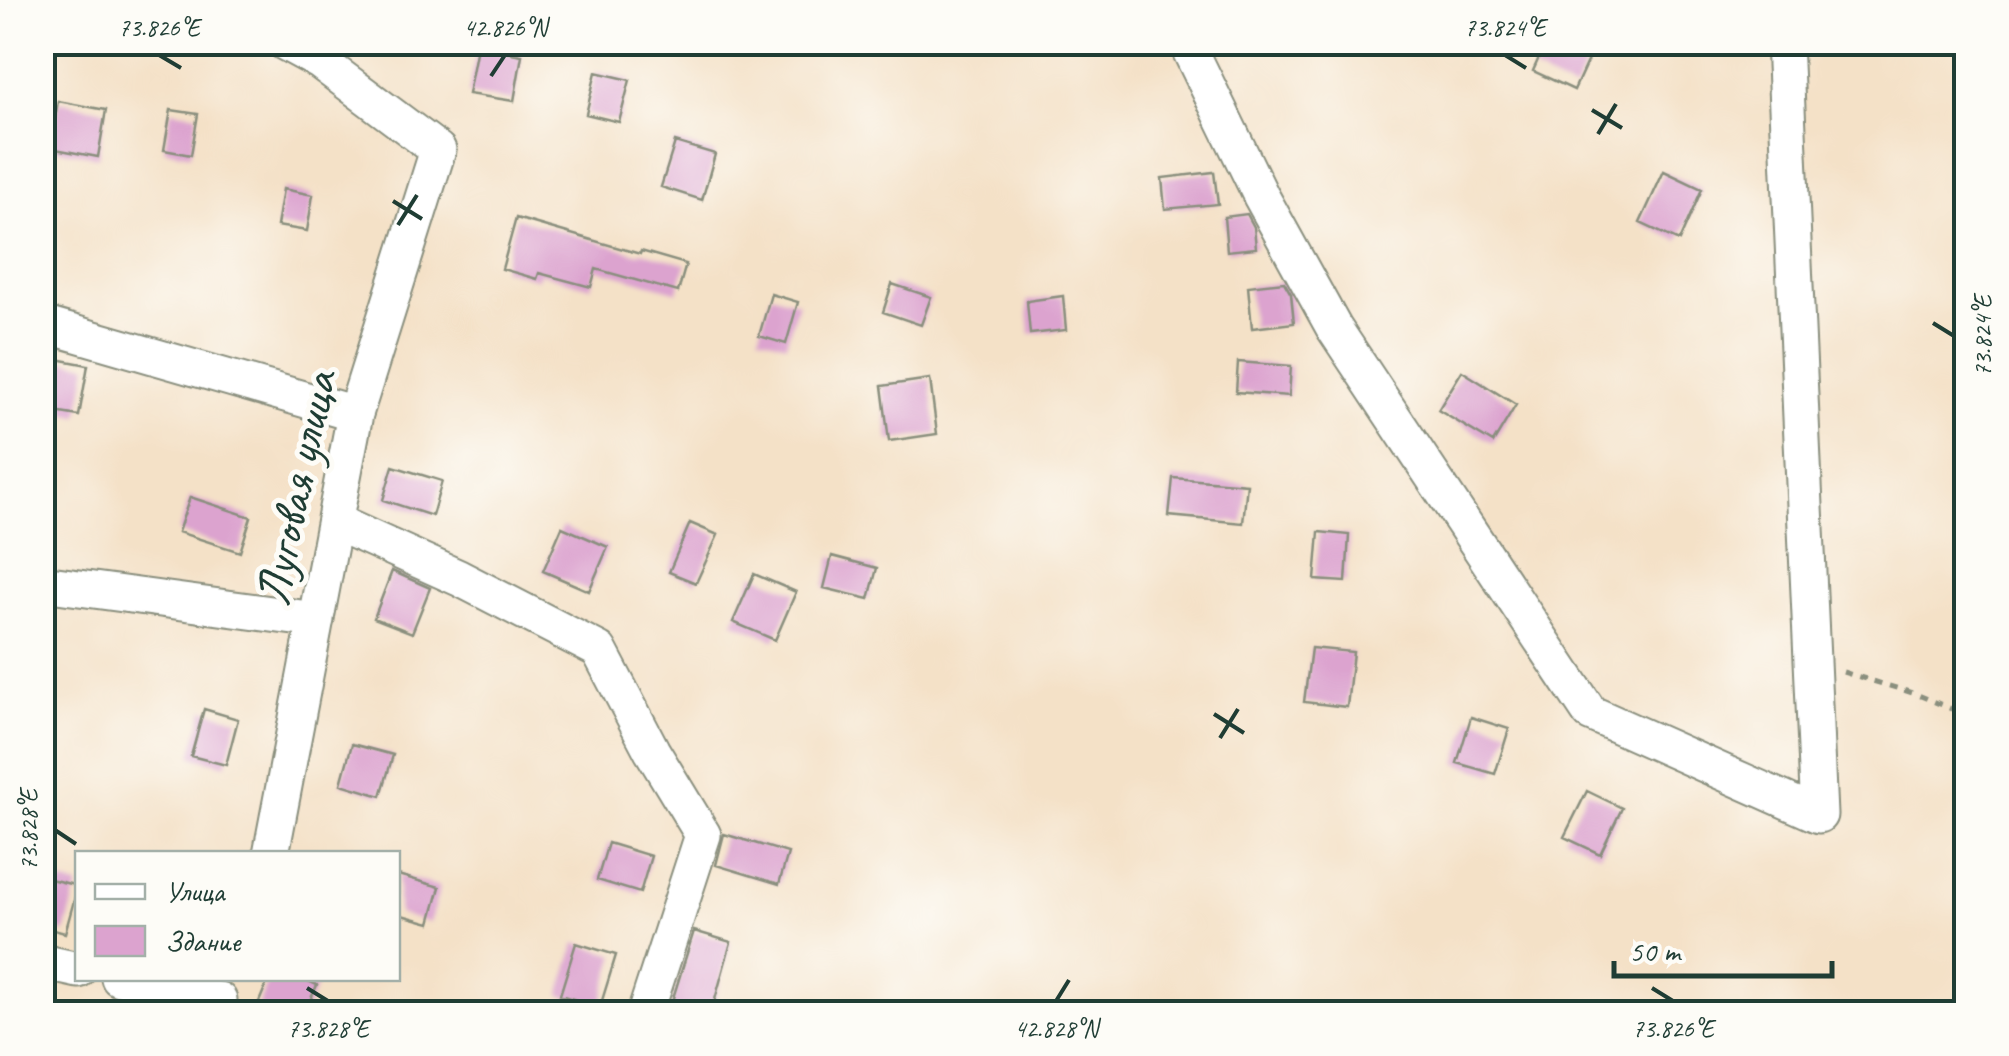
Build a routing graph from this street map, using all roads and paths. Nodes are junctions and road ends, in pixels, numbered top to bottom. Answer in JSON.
{"nodes":[{"id":1,"x":284,"y":42,"type":"edge"},
{"id":2,"x":1186,"y":42,"type":"edge"},
{"id":3,"x":1784,"y":42,"type":"edge"},
{"id":4,"x":321,"y":52,"type":"edge"},
{"id":5,"x":42,"y":324,"type":"edge"},
{"id":6,"x":356,"y":414,"type":"junction"},
{"id":7,"x":335,"y":522,"type":"junction"},
{"id":8,"x":42,"y":583,"type":"edge"},
{"id":9,"x":316,"y":620,"type":"junction"},
{"id":10,"x":1812,"y":663,"type":"junction"},
{"id":11,"x":1966,"y":715,"type":"edge"},
{"id":12,"x":272,"y":851,"type":"edge"},
{"id":13,"x":42,"y":962,"type":"edge"},
{"id":14,"x":75,"y":969,"type":"edge"},
{"id":15,"x":134,"y":981,"type":"edge"},
{"id":16,"x":220,"y":997,"type":"edge"},
{"id":17,"x":646,"y":1014,"type":"edge"}],
"edges":[{"from":1,"to":4,"type":"street"},
{"from":2,"to":10,"type":"street"},
{"from":3,"to":10,"type":"street"},
{"from":4,"to":6,"type":"street","name":"Луговая улица"},
{"from":5,"to":6,"type":"street"},
{"from":6,"to":7,"type":"street","name":"Луговая улица"},
{"from":7,"to":9,"type":"street","name":"Луговая улица"},
{"from":7,"to":17,"type":"street"},
{"from":8,"to":9,"type":"street"},
{"from":9,"to":12,"type":"street","name":"Луговая улица"},
{"from":10,"to":11,"type":"path"},
{"from":13,"to":14,"type":"street"},
{"from":15,"to":16,"type":"street"}]}
